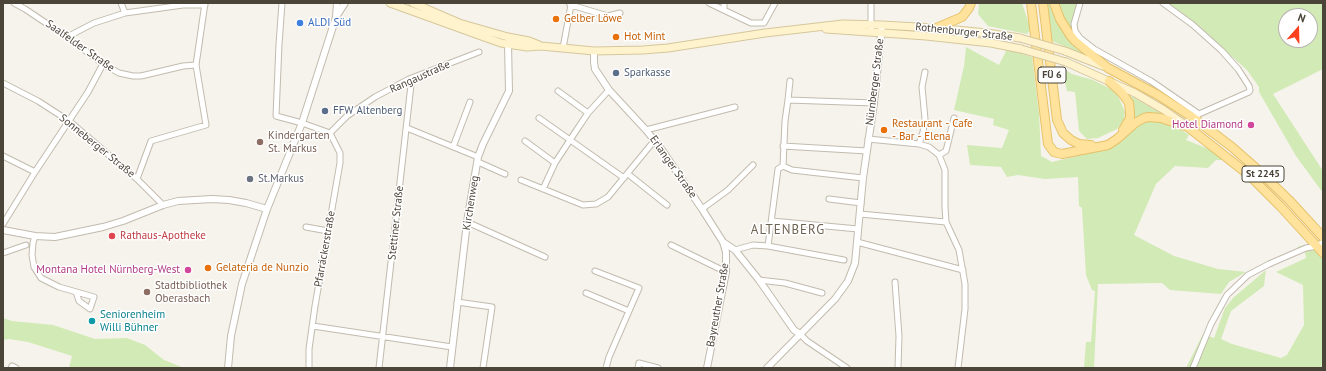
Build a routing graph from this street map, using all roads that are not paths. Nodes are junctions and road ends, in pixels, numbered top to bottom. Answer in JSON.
{"nodes":[{"id":1,"x":14,"y":3,"type":"edge"},
{"id":2,"x":121,"y":3,"type":"edge"},
{"id":3,"x":282,"y":3,"type":"edge"},
{"id":4,"x":337,"y":3,"type":"edge"},
{"id":5,"x":345,"y":3,"type":"edge"},
{"id":6,"x":390,"y":3,"type":"edge"},
{"id":7,"x":412,"y":3,"type":"edge"},
{"id":8,"x":709,"y":3,"type":"edge"},
{"id":9,"x":724,"y":3,"type":"edge"},
{"id":10,"x":776,"y":3,"type":"edge"},
{"id":11,"x":871,"y":3,"type":"edge"},
{"id":12,"x":971,"y":3,"type":"edge"},
{"id":13,"x":1031,"y":3,"type":"edge"},
{"id":14,"x":1043,"y":3,"type":"edge"},
{"id":15,"x":1054,"y":3,"type":"edge"},
{"id":16,"x":1080,"y":3,"type":"edge"},
{"id":17,"x":1162,"y":3,"type":"edge"},
{"id":18,"x":205,"y":4,"type":"edge"},
{"id":19,"x":570,"y":4,"type":"edge"},
{"id":20,"x":724,"y":9,"type":"junction"},
{"id":21,"x":125,"y":13,"type":"junction"},
{"id":22,"x":620,"y":13,"type":"dead end"},
{"id":23,"x":336,"y":17,"type":"junction"},
{"id":24,"x":871,"y":24,"type":"junction"},
{"id":25,"x":882,"y":25,"type":"junction"},
{"id":26,"x":810,"y":28,"type":"junction"},
{"id":27,"x":936,"y":28,"type":"junction"},
{"id":28,"x":871,"y":32,"type":"junction"},
{"id":29,"x":881,"y":33,"type":"junction"},
{"id":30,"x":67,"y":37,"type":"junction"},
{"id":31,"x":508,"y":44,"type":"junction"},
{"id":32,"x":541,"y":46,"type":"junction"},
{"id":33,"x":563,"y":48,"type":"junction"},
{"id":34,"x":594,"y":51,"type":"junction"},
{"id":35,"x":479,"y":52,"type":"dead end"},
{"id":36,"x":103,"y":64,"type":"junction"},
{"id":37,"x":196,"y":65,"type":"junction"},
{"id":38,"x":1108,"y":68,"type":"junction"},
{"id":39,"x":925,"y":72,"type":"dead end"},
{"id":40,"x":409,"y":79,"type":"junction"},
{"id":41,"x":790,"y":81,"type":"dead end"},
{"id":42,"x":1109,"y":81,"type":"junction"},
{"id":43,"x":3,"y":83,"type":"edge"},
{"id":44,"x":609,"y":90,"type":"junction"},
{"id":45,"x":558,"y":91,"type":"dead end"},
{"id":46,"x":788,"y":100,"type":"junction"},
{"id":47,"x":470,"y":102,"type":"dead end"},
{"id":48,"x":874,"y":103,"type":"junction"},
{"id":49,"x":735,"y":107,"type":"dead end"},
{"id":50,"x":588,"y":112,"type":"junction"},
{"id":51,"x":1197,"y":116,"type":"junction"},
{"id":52,"x":539,"y":118,"type":"dead end"},
{"id":53,"x":954,"y":118,"type":"dead end"},
{"id":54,"x":69,"y":121,"type":"junction"},
{"id":55,"x":302,"y":123,"type":"junction"},
{"id":56,"x":1188,"y":127,"type":"junction"},
{"id":57,"x":407,"y":128,"type":"junction"},
{"id":58,"x":646,"y":130,"type":"junction"},
{"id":59,"x":330,"y":133,"type":"junction"},
{"id":60,"x":868,"y":139,"type":"junction"},
{"id":61,"x":570,"y":140,"type":"junction"},
{"id":62,"x":525,"y":141,"type":"dead end"},
{"id":63,"x":654,"y":141,"type":"junction"},
{"id":64,"x":919,"y":144,"type":"junction"},
{"id":65,"x":783,"y":146,"type":"junction"},
{"id":66,"x":452,"y":147,"type":"junction"},
{"id":67,"x":867,"y":151,"type":"junction"},
{"id":68,"x":939,"y":155,"type":"junction"},
{"id":69,"x":3,"y":156,"type":"edge"},
{"id":70,"x":478,"y":160,"type":"junction"},
{"id":71,"x":556,"y":163,"type":"junction"},
{"id":72,"x":753,"y":165,"type":"dead end"},
{"id":73,"x":783,"y":166,"type":"junction"},
{"id":74,"x":35,"y":172,"type":"junction"},
{"id":75,"x":505,"y":174,"type":"dead end"},
{"id":76,"x":628,"y":174,"type":"junction"},
{"id":77,"x":624,"y":178,"type":"junction"},
{"id":78,"x":863,"y":178,"type":"junction"},
{"id":79,"x":137,"y":179,"type":"junction"},
{"id":80,"x":521,"y":180,"type":"dead end"},
{"id":81,"x":543,"y":189,"type":"junction"},
{"id":82,"x":829,"y":199,"type":"dead end"},
{"id":83,"x":861,"y":204,"type":"junction"},
{"id":84,"x":163,"y":205,"type":"junction"},
{"id":85,"x":667,"y":205,"type":"dead end"},
{"id":86,"x":267,"y":209,"type":"junction"},
{"id":87,"x":702,"y":209,"type":"junction"},
{"id":88,"x":860,"y":214,"type":"junction"},
{"id":89,"x":772,"y":221,"type":"junction"},
{"id":90,"x":467,"y":222,"type":"junction"},
{"id":91,"x":946,"y":222,"type":"junction"},
{"id":92,"x":3,"y":224,"type":"edge"},
{"id":93,"x":306,"y":227,"type":"dead end"},
{"id":94,"x":858,"y":229,"type":"junction"},
{"id":95,"x":3,"y":230,"type":"edge"},
{"id":96,"x":328,"y":231,"type":"junction"},
{"id":97,"x":35,"y":236,"type":"junction"},
{"id":98,"x":1323,"y":237,"type":"edge"},
{"id":99,"x":723,"y":242,"type":"junction"},
{"id":100,"x":857,"y":242,"type":"junction"},
{"id":101,"x":671,"y":244,"type":"dead end"},
{"id":102,"x":1320,"y":244,"type":"edge"},
{"id":103,"x":26,"y":245,"type":"dead end"},
{"id":104,"x":768,"y":246,"type":"junction"},
{"id":105,"x":736,"y":250,"type":"junction"},
{"id":106,"x":3,"y":253,"type":"edge"},
{"id":107,"x":1323,"y":253,"type":"edge"},
{"id":108,"x":545,"y":257,"type":"dead end"},
{"id":109,"x":844,"y":260,"type":"dead end"},
{"id":110,"x":963,"y":270,"type":"junction"},
{"id":111,"x":595,"y":271,"type":"dead end"},
{"id":112,"x":726,"y":272,"type":"junction"},
{"id":113,"x":759,"y":280,"type":"junction"},
{"id":114,"x":895,"y":282,"type":"dead end"},
{"id":115,"x":76,"y":292,"type":"dead end"},
{"id":116,"x":586,"y":292,"type":"dead end"},
{"id":117,"x":822,"y":293,"type":"dead end"},
{"id":118,"x":457,"y":302,"type":"junction"},
{"id":119,"x":629,"y":311,"type":"junction"},
{"id":120,"x":313,"y":326,"type":"junction"},
{"id":121,"x":800,"y":334,"type":"junction"},
{"id":122,"x":383,"y":336,"type":"junction"},
{"id":123,"x":452,"y":347,"type":"junction"},
{"id":124,"x":11,"y":368,"type":"edge"},
{"id":125,"x":16,"y":368,"type":"edge"},
{"id":126,"x":228,"y":368,"type":"edge"},
{"id":127,"x":309,"y":368,"type":"edge"},
{"id":128,"x":379,"y":368,"type":"edge"},
{"id":129,"x":450,"y":368,"type":"edge"},
{"id":130,"x":483,"y":368,"type":"edge"},
{"id":131,"x":608,"y":368,"type":"edge"},
{"id":132,"x":638,"y":368,"type":"edge"},
{"id":133,"x":658,"y":368,"type":"edge"},
{"id":134,"x":707,"y":368,"type":"edge"},
{"id":135,"x":767,"y":368,"type":"edge"},
{"id":136,"x":847,"y":368,"type":"edge"},
{"id":137,"x":898,"y":368,"type":"edge"},
{"id":138,"x":958,"y":368,"type":"edge"},
{"id":139,"x":1192,"y":368,"type":"edge"}],
"edges":[{"from":1,"to":30,"type":"street","name":"Saalfelder Straße"},
{"from":2,"to":21,"type":"street"},
{"from":3,"to":55,"type":"street"},
{"from":4,"to":23,"type":"street"},
{"from":5,"to":23,"type":"street"},
{"from":6,"to":31,"type":"main road","name":"Rothenburger Straße","number":"St 2245"},
{"from":7,"to":32,"type":"main road","name":"Rothenburger Straße","number":"St 2245"},
{"from":8,"to":20,"type":"street"},
{"from":9,"to":20,"type":"street"},
{"from":10,"to":20,"type":"street"},
{"from":11,"to":24,"type":"street"},
{"from":12,"to":27,"type":"main road"},
{"from":13,"to":56,"type":"main road","number":"FÜ 6"},
{"from":14,"to":42,"type":"main road","number":"FÜ 6"},
{"from":15,"to":38,"type":"main road"},
{"from":16,"to":51,"type":"street","name":"Rothenburger Straße"},
{"from":17,"to":51,"type":"street"},
{"from":18,"to":21,"type":"street"},
{"from":18,"to":37,"type":"street"},
{"from":19,"to":22,"type":"street"},
{"from":19,"to":33,"type":"street"},
{"from":21,"to":30,"type":"street"},
{"from":23,"to":55,"type":"street"},
{"from":24,"to":25,"type":"main road","name":"Rothenburger Straße","number":"St 2245"},
{"from":24,"to":26,"type":"main road","name":"Rothenburger Straße","number":"St 2245"},
{"from":24,"to":28,"type":"street"},
{"from":25,"to":27,"type":"main road","name":"Rothenburger Straße","number":"St 2245"},
{"from":25,"to":29,"type":"street","name":"Nürnberger Straße"},
{"from":26,"to":28,"type":"main road","name":"Rothenburger Straße","number":"St 2245"},
{"from":26,"to":34,"type":"main road","name":"Rothenburger Straße","number":"St 2245"},
{"from":27,"to":38,"type":"main road","name":"Rothenburger Straße","number":"St 2245","bridge":true},
{"from":28,"to":29,"type":"main road","name":"Rothenburger Straße","number":"St 2245"},
{"from":29,"to":42,"type":"main road","name":"Rothenburger Straße","number":"St 2245","bridge":true},
{"from":29,"to":48,"type":"street","name":"Nürnberger Straße"},
{"from":30,"to":36,"type":"street","name":"Saalfelder Straße"},
{"from":31,"to":32,"type":"main road","name":"Rothenburger Straße","number":"St 2245"},
{"from":31,"to":70,"type":"street","name":"Kirchenweg"},
{"from":32,"to":33,"type":"main road","name":"Rothenburger Straße","number":"St 2245"},
{"from":33,"to":34,"type":"main road","name":"Rothenburger Straße","number":"St 2245"},
{"from":34,"to":44,"type":"street","name":"Erlanger Straße"},
{"from":35,"to":40,"type":"street","name":"Rangaustraße"},
{"from":36,"to":37,"type":"street","name":"Saalfelder Straße"},
{"from":36,"to":54,"type":"street"},
{"from":37,"to":79,"type":"street"},
{"from":38,"to":51,"type":"main road","name":"Rothenburger Straße","number":"St 2245"},
{"from":39,"to":64,"type":"street"},
{"from":40,"to":57,"type":"street","name":"Stettiner Straße"},
{"from":40,"to":59,"type":"street","name":"Rangaustraße"},
{"from":41,"to":46,"type":"street"},
{"from":42,"to":56,"type":"main road","name":"Rothenburger Straße","number":"St 2245"},
{"from":43,"to":54,"type":"street","name":"Sonneberger Straße"},
{"from":44,"to":50,"type":"street"},
{"from":44,"to":58,"type":"street","name":"Erlanger Straße"},
{"from":45,"to":50,"type":"street"},
{"from":46,"to":48,"type":"street"},
{"from":46,"to":65,"type":"street"},
{"from":47,"to":66,"type":"street"},
{"from":48,"to":60,"type":"street","name":"Nürnberger Straße"},
{"from":49,"to":58,"type":"street"},
{"from":50,"to":61,"type":"street"},
{"from":51,"to":56,"type":"street"},
{"from":51,"to":98,"type":"main road","name":"Rothenburger Straße","number":"St 2245"},
{"from":52,"to":61,"type":"street"},
{"from":53,"to":68,"type":"street"},
{"from":54,"to":74,"type":"street"},
{"from":54,"to":79,"type":"street","name":"Sonneberger Straße"},
{"from":55,"to":59,"type":"street"},
{"from":55,"to":86,"type":"street"},
{"from":56,"to":102,"type":"main road","name":"Rothenburger Straße","number":"St 2245"},
{"from":57,"to":66,"type":"street"},
{"from":57,"to":122,"type":"street","name":"Stettiner Straße"},
{"from":58,"to":63,"type":"street","name":"Erlanger Straße"},
{"from":59,"to":96,"type":"street","name":"Pfarräckerstraße"},
{"from":60,"to":64,"type":"street","name":"Nürnberger Straße"},
{"from":60,"to":67,"type":"street","name":"Nürnberger Straße"},
{"from":61,"to":71,"type":"street"},
{"from":61,"to":77,"type":"street"},
{"from":62,"to":71,"type":"street"},
{"from":63,"to":76,"type":"street"},
{"from":63,"to":87,"type":"street","name":"Erlanger Straße"},
{"from":64,"to":68,"type":"street"},
{"from":65,"to":67,"type":"street"},
{"from":65,"to":73,"type":"street"},
{"from":66,"to":70,"type":"street"},
{"from":67,"to":78,"type":"street","name":"Nürnberger Straße"},
{"from":68,"to":91,"type":"street"},
{"from":69,"to":74,"type":"street"},
{"from":70,"to":75,"type":"street"},
{"from":70,"to":90,"type":"street","name":"Kirchenweg"},
{"from":71,"to":81,"type":"street"},
{"from":72,"to":87,"type":"street"},
{"from":73,"to":78,"type":"street"},
{"from":73,"to":89,"type":"street"},
{"from":74,"to":92,"type":"street"},
{"from":76,"to":77,"type":"street"},
{"from":76,"to":85,"type":"street"},
{"from":77,"to":81,"type":"street"},
{"from":78,"to":83,"type":"street","name":"Nürnberger Straße"},
{"from":79,"to":84,"type":"street","name":"Sonneberger Straße"},
{"from":80,"to":81,"type":"street"},
{"from":82,"to":83,"type":"street"},
{"from":83,"to":88,"type":"street","name":"Nürnberger Straße"},
{"from":84,"to":86,"type":"street"},
{"from":84,"to":97,"type":"street"},
{"from":86,"to":126,"type":"street"},
{"from":87,"to":99,"type":"street","name":"Erlanger Straße"},
{"from":88,"to":91,"type":"street"},
{"from":88,"to":94,"type":"street","name":"Nürnberger Straße"},
{"from":89,"to":94,"type":"street"},
{"from":89,"to":104,"type":"street"},
{"from":90,"to":108,"type":"street"},
{"from":90,"to":118,"type":"street","name":"Kirchenweg"},
{"from":91,"to":110,"type":"street"},
{"from":93,"to":96,"type":"street"},
{"from":94,"to":100,"type":"street","name":"Nürnberger Straße"},
{"from":95,"to":97,"type":"street"},
{"from":96,"to":120,"type":"street","name":"Pfarräckerstraße"},
{"from":97,"to":115,"type":"street"},
{"from":99,"to":105,"type":"street","name":"Erlanger Straße"},
{"from":99,"to":112,"type":"street","name":"Bayreuther Straße"},
{"from":100,"to":110,"type":"street"},
{"from":100,"to":121,"type":"street","name":"Nürnberger Straße"},
{"from":101,"to":112,"type":"street"},
{"from":102,"to":107,"type":"main road","name":"Rothenburger Straße","number":"St 2245"},
{"from":102,"to":139,"type":"street"},
{"from":103,"to":106,"type":"street"},
{"from":104,"to":105,"type":"street"},
{"from":104,"to":109,"type":"street"},
{"from":105,"to":113,"type":"street","name":"Erlanger Straße"},
{"from":110,"to":138,"type":"street"},
{"from":111,"to":119,"type":"street"},
{"from":112,"to":134,"type":"street","name":"Bayreuther Straße"},
{"from":113,"to":117,"type":"street"},
{"from":113,"to":121,"type":"street","name":"Erlanger Straße"},
{"from":114,"to":137,"type":"street"},
{"from":116,"to":119,"type":"street"},
{"from":118,"to":123,"type":"street","name":"Kirchenweg"},
{"from":118,"to":130,"type":"street"},
{"from":119,"to":131,"type":"street"},
{"from":120,"to":122,"type":"street"},
{"from":120,"to":127,"type":"street","name":"Pfarräckerstraße"},
{"from":121,"to":135,"type":"street","name":"Nürnberger Straße"},
{"from":121,"to":136,"type":"street"},
{"from":122,"to":123,"type":"street"},
{"from":122,"to":128,"type":"street","name":"Stettiner Straße"},
{"from":123,"to":129,"type":"street","name":"Kirchenweg"},
{"from":124,"to":125,"type":"street"},
{"from":132,"to":133,"type":"street"}]}
